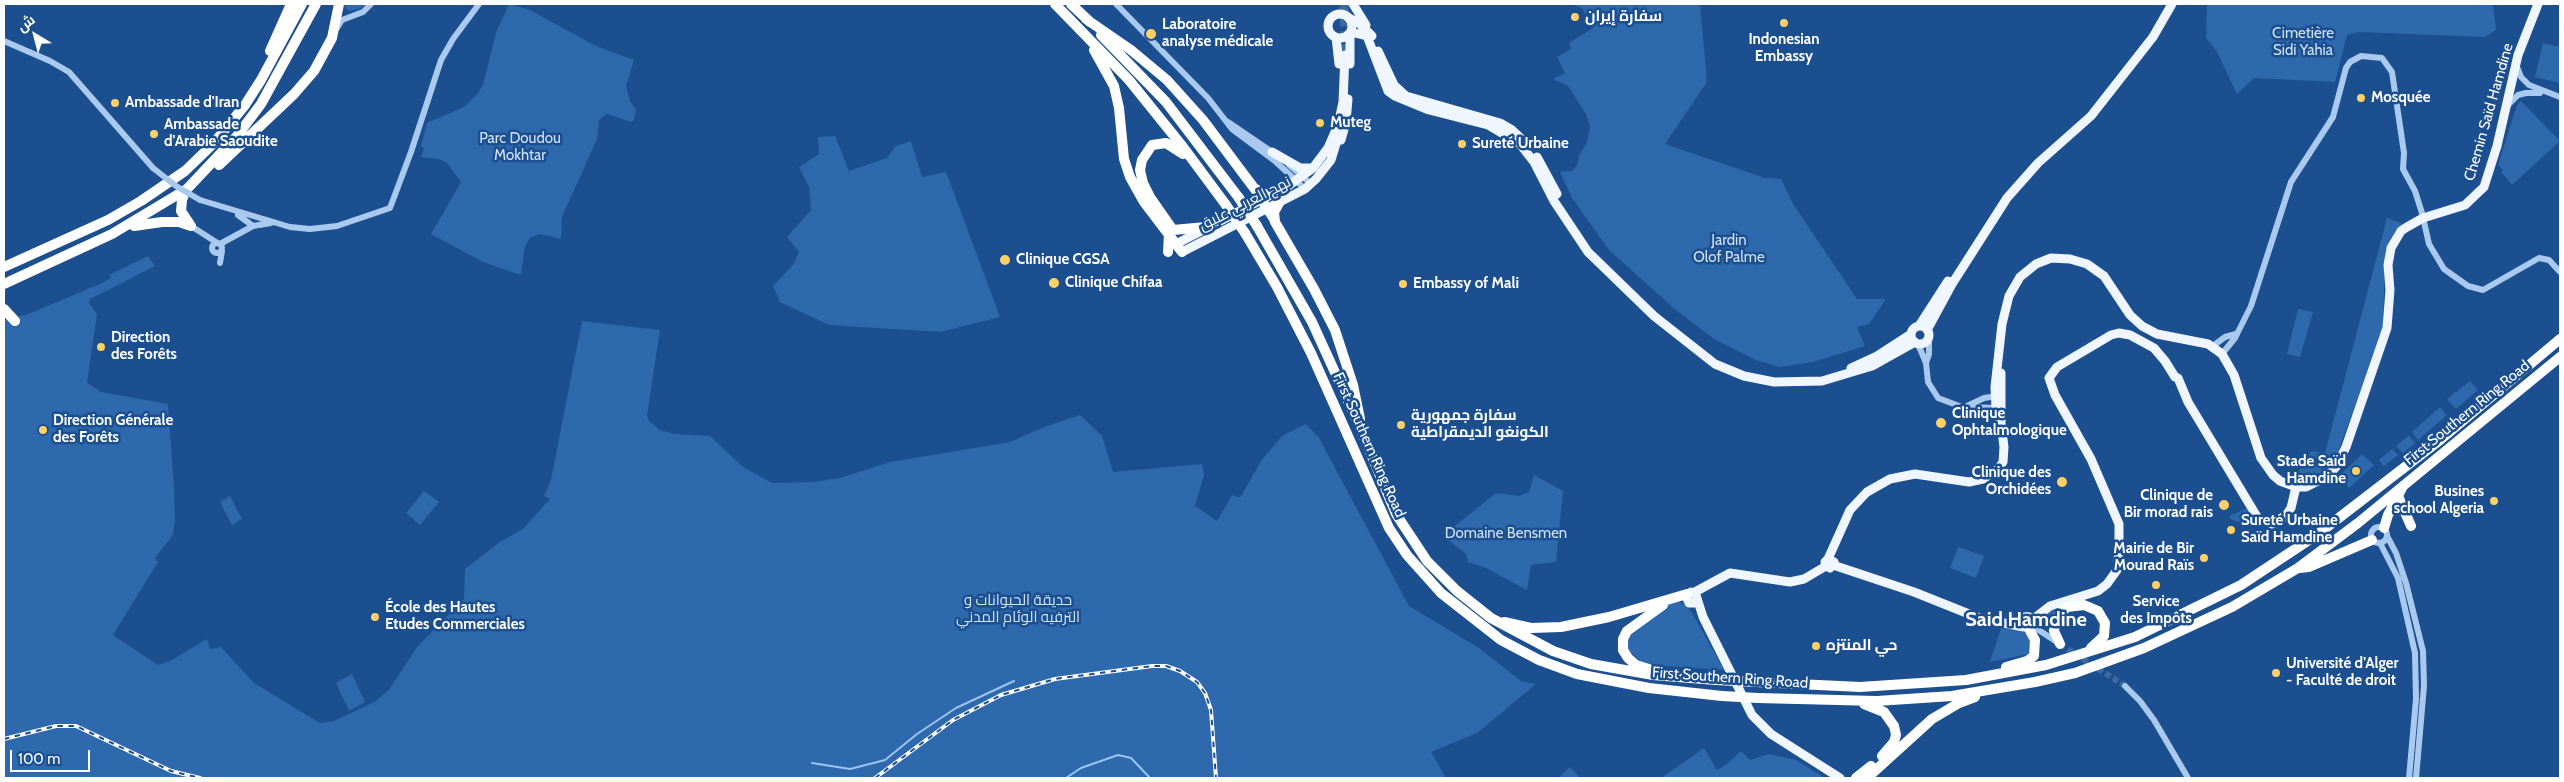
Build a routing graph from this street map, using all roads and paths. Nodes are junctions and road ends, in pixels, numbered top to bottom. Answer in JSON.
{"nodes":[{"id":1,"x":291,"y":4,"type":"edge"},
{"id":2,"x":302,"y":4,"type":"edge"},
{"id":3,"x":316,"y":4,"type":"edge"},
{"id":4,"x":339,"y":4,"type":"edge"},
{"id":5,"x":371,"y":4,"type":"edge"},
{"id":6,"x":479,"y":4,"type":"edge"},
{"id":7,"x":1055,"y":4,"type":"edge"},
{"id":8,"x":1071,"y":4,"type":"edge"},
{"id":9,"x":1116,"y":4,"type":"edge"},
{"id":10,"x":1339,"y":4,"type":"edge"},
{"id":11,"x":1352,"y":4,"type":"edge"},
{"id":12,"x":2166,"y":4,"type":"edge"},
{"id":13,"x":2172,"y":4,"type":"edge"},
{"id":14,"x":2538,"y":4,"type":"edge"},
{"id":15,"x":1337,"y":14,"type":"junction"},
{"id":16,"x":1350,"y":18,"type":"junction"},
{"id":17,"x":1086,"y":19,"type":"junction"},
{"id":18,"x":1081,"y":30,"type":"junction"},
{"id":19,"x":1350,"y":33,"type":"junction"},
{"id":20,"x":1336,"y":37,"type":"junction"},
{"id":21,"x":332,"y":38,"type":"junction"},
{"id":22,"x":1371,"y":38,"type":"junction"},
{"id":23,"x":4,"y":41,"type":"edge"},
{"id":24,"x":1348,"y":54,"type":"junction"},
{"id":25,"x":2516,"y":64,"type":"junction"},
{"id":26,"x":2511,"y":84,"type":"junction"},
{"id":27,"x":2529,"y":85,"type":"junction"},
{"id":28,"x":2526,"y":92,"type":"junction"},
{"id":29,"x":2552,"y":94,"type":"junction"},
{"id":30,"x":2560,"y":97,"type":"edge"},
{"id":31,"x":2506,"y":108,"type":"junction"},
{"id":32,"x":1227,"y":121,"type":"junction"},
{"id":33,"x":231,"y":123,"type":"junction"},
{"id":34,"x":1332,"y":150,"type":"junction"},
{"id":35,"x":1272,"y":152,"type":"junction"},
{"id":36,"x":1195,"y":164,"type":"junction"},
{"id":37,"x":1313,"y":168,"type":"junction"},
{"id":38,"x":1299,"y":179,"type":"junction"},
{"id":39,"x":1308,"y":187,"type":"junction"},
{"id":40,"x":1254,"y":188,"type":"junction"},
{"id":41,"x":186,"y":189,"type":"junction"},
{"id":42,"x":1272,"y":194,"type":"junction"},
{"id":43,"x":1261,"y":200,"type":"junction"},
{"id":44,"x":1279,"y":203,"type":"junction"},
{"id":45,"x":1267,"y":209,"type":"junction"},
{"id":46,"x":230,"y":211,"type":"junction"},
{"id":47,"x":2423,"y":218,"type":"junction"},
{"id":48,"x":275,"y":222,"type":"junction"},
{"id":49,"x":1275,"y":222,"type":"junction"},
{"id":50,"x":191,"y":226,"type":"junction"},
{"id":51,"x":253,"y":226,"type":"junction"},
{"id":52,"x":1206,"y":227,"type":"junction"},
{"id":53,"x":1171,"y":232,"type":"junction"},
{"id":54,"x":112,"y":234,"type":"junction"},
{"id":55,"x":1182,"y":247,"type":"junction"},
{"id":56,"x":1168,"y":252,"type":"dead end"},
{"id":57,"x":4,"y":267,"type":"edge"},
{"id":58,"x":30,"y":272,"type":"junction"},
{"id":59,"x":2560,"y":272,"type":"edge"},
{"id":60,"x":4,"y":284,"type":"edge"},
{"id":61,"x":4,"y":290,"type":"edge"},
{"id":62,"x":4,"y":309,"type":"edge"},
{"id":63,"x":9,"y":322,"type":"edge"},
{"id":64,"x":1925,"y":330,"type":"junction"},
{"id":65,"x":2236,"y":334,"type":"junction"},
{"id":66,"x":2560,"y":339,"type":"edge"},
{"id":67,"x":1915,"y":340,"type":"junction"},
{"id":68,"x":2213,"y":346,"type":"junction"},
{"id":69,"x":2222,"y":354,"type":"junction"},
{"id":70,"x":2558,"y":359,"type":"edge"},
{"id":71,"x":1926,"y":363,"type":"junction"},
{"id":72,"x":1995,"y":393,"type":"junction"},
{"id":73,"x":1966,"y":407,"type":"junction"},
{"id":74,"x":1997,"y":413,"type":"junction"},
{"id":75,"x":1359,"y":425,"type":"junction"},
{"id":76,"x":2405,"y":482,"type":"junction"},
{"id":77,"x":2296,"y":487,"type":"junction"},
{"id":78,"x":2398,"y":496,"type":"junction"},
{"id":79,"x":2411,"y":526,"type":"dead end"},
{"id":80,"x":2386,"y":532,"type":"junction"},
{"id":81,"x":2376,"y":542,"type":"junction"},
{"id":82,"x":1829,"y":564,"type":"junction"},
{"id":83,"x":2298,"y":568,"type":"junction"},
{"id":84,"x":1692,"y":598,"type":"junction"},
{"id":85,"x":1491,"y":618,"type":"junction"},
{"id":86,"x":2027,"y":622,"type":"junction"},
{"id":87,"x":2060,"y":644,"type":"joint"},
{"id":88,"x":2080,"y":654,"type":"junction"},
{"id":89,"x":1987,"y":677,"type":"junction"},
{"id":90,"x":1716,"y":680,"type":"junction"},
{"id":91,"x":2014,"y":685,"type":"junction"},
{"id":92,"x":2125,"y":686,"type":"tunnel mouth"},
{"id":93,"x":1814,"y":699,"type":"junction"},
{"id":94,"x":1840,"y":778,"type":"edge"},
{"id":95,"x":1856,"y":778,"type":"edge"},
{"id":96,"x":1867,"y":778,"type":"edge"},
{"id":97,"x":2188,"y":778,"type":"edge"},
{"id":98,"x":2409,"y":778,"type":"edge"},
{"id":99,"x":2416,"y":778,"type":"edge"}],
"edges":[{"from":1,"to":33,"type":"highway"},
{"from":2,"to":33,"type":"highway"},
{"from":3,"to":41,"type":"highway"},
{"from":4,"to":21,"type":"highway"},
{"from":5,"to":21,"type":"street"},
{"from":6,"to":48,"type":"street"},
{"from":7,"to":18,"type":"highway","name":"First Southern Ring Road"},
{"from":8,"to":17,"type":"highway","name":"First Southern Ring Road"},
{"from":9,"to":32,"type":"street"},
{"from":10,"to":15,"type":"main road"},
{"from":11,"to":16,"type":"main road"},
{"from":11,"to":22,"type":"main road"},
{"from":12,"to":64,"type":"main road"},
{"from":13,"to":64,"type":"main road"},
{"from":14,"to":25,"type":"main road","name":"Chemin Saïd Hamdine"},
{"from":15,"to":16,"type":"main road"},
{"from":15,"to":20,"type":"main road"},
{"from":16,"to":19,"type":"main road"},
{"from":16,"to":22,"type":"main road"},
{"from":17,"to":40,"type":"highway"},
{"from":17,"to":75,"type":"highway","name":"First Southern Ring Road","bridge":true},
{"from":18,"to":36,"type":"highway","name":"First Southern Ring Road"},
{"from":18,"to":53,"type":"highway"},
{"from":19,"to":20,"type":"main road"},
{"from":19,"to":22,"type":"main road"},
{"from":19,"to":24,"type":"main road","name":"نهج العربي عليق"},
{"from":20,"to":34,"type":"main road","name":"نهج العربي عليق"},
{"from":21,"to":41,"type":"highway"},
{"from":22,"to":24,"type":"main road"},
{"from":22,"to":67,"type":"main road"},
{"from":23,"to":46,"type":"street","bridge":true},
{"from":24,"to":34,"type":"main road","name":"نهج العربي عليق"},
{"from":24,"to":34,"type":"main road","name":"نهج العربي عليق"},
{"from":25,"to":26,"type":"main road","name":"Chemin Saïd Hamdine"},
{"from":25,"to":27,"type":"street"},
{"from":26,"to":27,"type":"street"},
{"from":26,"to":28,"type":"street"},
{"from":26,"to":31,"type":"main road","name":"Chemin Saïd Hamdine"},
{"from":27,"to":29,"type":"street"},
{"from":28,"to":29,"type":"street"},
{"from":28,"to":31,"type":"street"},
{"from":29,"to":30,"type":"street"},
{"from":31,"to":47,"type":"main road","name":"Chemin Saïd Hamdine"},
{"from":32,"to":35,"type":"street"},
{"from":32,"to":38,"type":"street"},
{"from":33,"to":57,"type":"highway"},
{"from":34,"to":37,"type":"main road","name":"نهج العربي عليق"},
{"from":34,"to":39,"type":"main road","name":"نهج العربي عليق"},
{"from":35,"to":37,"type":"main road"},
{"from":35,"to":38,"type":"street"},
{"from":36,"to":53,"type":"highway"},
{"from":36,"to":93,"type":"highway","name":"First Southern Ring Road","bridge":true},
{"from":37,"to":38,"type":"main road","name":"نهج العربي عليق"},
{"from":38,"to":39,"type":"street"},
{"from":38,"to":42,"type":"main road","name":"نهج العربي عليق"},
{"from":39,"to":44,"type":"main road","name":"نهج العربي عليق"},
{"from":40,"to":42,"type":"highway"},
{"from":40,"to":43,"type":"highway"},
{"from":41,"to":50,"type":"highway"},
{"from":41,"to":54,"type":"highway"},
{"from":42,"to":43,"type":"main road","name":"نهج العربي عليق"},
{"from":43,"to":45,"type":"highway"},
{"from":43,"to":52,"type":"main road","name":"نهج العربي عليق"},
{"from":44,"to":45,"type":"main road","name":"نهج العربي عليق"},
{"from":44,"to":49,"type":"highway"},
{"from":45,"to":49,"type":"highway"},
{"from":45,"to":55,"type":"main road","name":"نهج العربي عليق"},
{"from":46,"to":48,"type":"street"},
{"from":46,"to":51,"type":"street"},
{"from":47,"to":59,"type":"street"},
{"from":47,"to":65,"type":"street"},
{"from":47,"to":77,"type":"main road","name":"Chemin Saïd Hamdine"},
{"from":48,"to":51,"type":"street"},
{"from":49,"to":75,"type":"highway"},
{"from":50,"to":51,"type":"street"},
{"from":50,"to":54,"type":"highway"},
{"from":52,"to":53,"type":"highway"},
{"from":52,"to":55,"type":"main road","name":"نهج العربي عليق"},
{"from":53,"to":55,"type":"highway"},
{"from":53,"to":56,"type":"highway"},
{"from":54,"to":58,"type":"highway"},
{"from":58,"to":60,"type":"highway"},
{"from":58,"to":61,"type":"highway"},
{"from":62,"to":63,"type":"highway"},
{"from":64,"to":67,"type":"main road"},
{"from":64,"to":67,"type":"main road"},
{"from":64,"to":71,"type":"street"},
{"from":65,"to":68,"type":"street"},
{"from":65,"to":69,"type":"street"},
{"from":66,"to":88,"type":"highway","name":"First Southern Ring Road"},
{"from":67,"to":71,"type":"street"},
{"from":68,"to":69,"type":"main road"},
{"from":68,"to":72,"type":"main road"},
{"from":69,"to":77,"type":"main road"},
{"from":70,"to":76,"type":"highway","name":"First Southern Ring Road"},
{"from":71,"to":73,"type":"street"},
{"from":72,"to":73,"type":"street"},
{"from":72,"to":74,"type":"main road"},
{"from":73,"to":74,"type":"street"},
{"from":74,"to":82,"type":"main road"},
{"from":75,"to":85,"type":"highway","name":"First Southern Ring Road"},
{"from":76,"to":78,"type":"highway"},
{"from":76,"to":83,"type":"highway","name":"First Southern Ring Road"},
{"from":77,"to":86,"type":"main road"},
{"from":78,"to":79,"type":"highway"},
{"from":78,"to":80,"type":"highway"},
{"from":80,"to":81,"type":"street"},
{"from":80,"to":81,"type":"street"},
{"from":80,"to":99,"type":"street"},
{"from":81,"to":83,"type":"highway"},
{"from":81,"to":98,"type":"street"},
{"from":82,"to":84,"type":"main road"},
{"from":82,"to":86,"type":"main road"},
{"from":83,"to":91,"type":"highway","name":"First Southern Ring Road"},
{"from":84,"to":85,"type":"highway"},
{"from":84,"to":90,"type":"highway"},
{"from":84,"to":94,"type":"main road"},
{"from":85,"to":90,"type":"highway","name":"First Southern Ring Road"},
{"from":86,"to":87,"type":"street"},
{"from":86,"to":89,"type":"highway"},
{"from":87,"to":88,"type":"highway"},
{"from":88,"to":89,"type":"highway","name":"First Southern Ring Road"},
{"from":89,"to":90,"type":"highway","name":"First Southern Ring Road","bridge":true},
{"from":91,"to":93,"type":"highway","name":"First Southern Ring Road"},
{"from":91,"to":96,"type":"highway"},
{"from":92,"to":97,"type":"street"},
{"from":93,"to":95,"type":"highway"}]}
